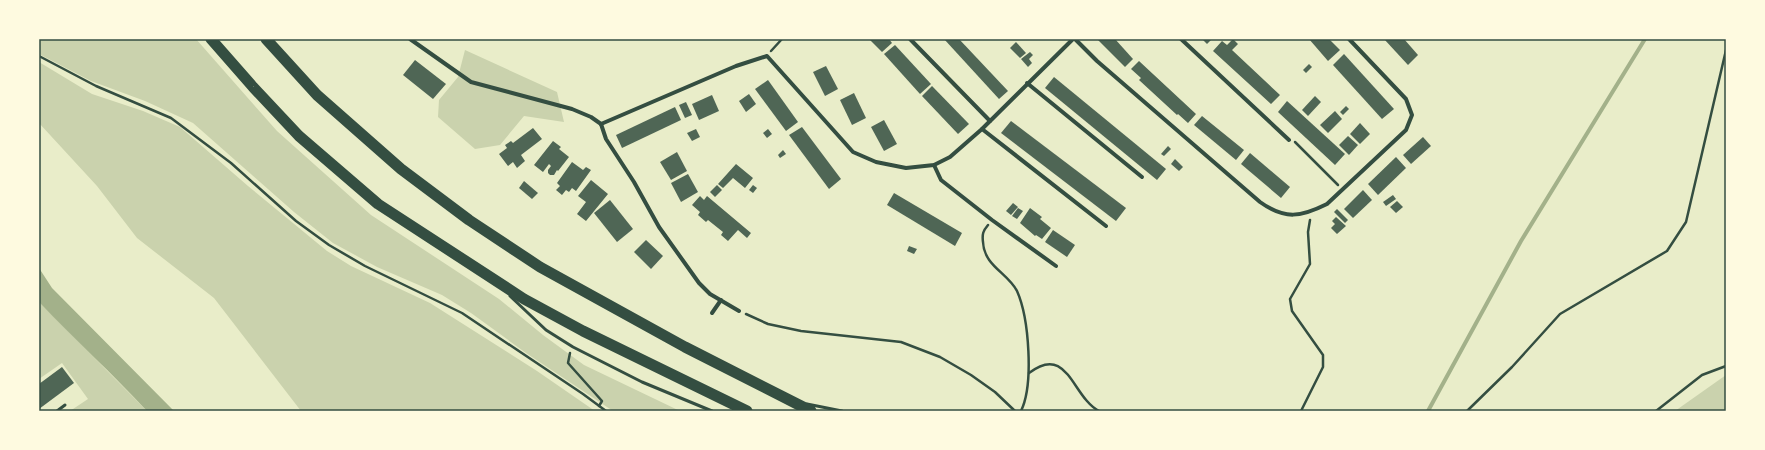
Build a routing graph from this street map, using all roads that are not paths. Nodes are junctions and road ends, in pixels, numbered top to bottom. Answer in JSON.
{"nodes":[{"id":1,"x":211,"y":39,"type":"edge"},
{"id":2,"x":266,"y":39,"type":"edge"},
{"id":3,"x":410,"y":39,"type":"edge"},
{"id":4,"x":910,"y":39,"type":"edge"},
{"id":5,"x":1074,"y":39,"type":"edge"},
{"id":6,"x":1181,"y":39,"type":"edge"},
{"id":7,"x":1349,"y":39,"type":"edge"},
{"id":8,"x":1027,"y":83,"type":"junction"},
{"id":9,"x":990,"y":121,"type":"junction"},
{"id":10,"x":601,"y":124,"type":"junction"},
{"id":11,"x":982,"y":129,"type":"junction"},
{"id":12,"x":1289,"y":140,"type":"road end"},
{"id":13,"x":934,"y":165,"type":"junction"},
{"id":14,"x":1142,"y":177,"type":"dead end"},
{"id":15,"x":1106,"y":226,"type":"dead end"},
{"id":16,"x":1056,"y":266,"type":"dead end"},
{"id":17,"x":491,"y":278,"type":"junction"},
{"id":18,"x":721,"y":300,"type":"junction"},
{"id":19,"x":739,"y":311,"type":"road end"},
{"id":20,"x":712,"y":313,"type":"dead end"},
{"id":21,"x":790,"y":400,"type":"junction"},
{"id":22,"x":65,"y":405,"type":"dead end"},
{"id":23,"x":57,"y":411,"type":"edge"},
{"id":24,"x":712,"y":411,"type":"edge"},
{"id":25,"x":747,"y":411,"type":"edge"},
{"id":26,"x":811,"y":411,"type":"edge"},
{"id":27,"x":842,"y":411,"type":"edge"}],
"edges":[{"from":1,"to":17,"type":"highway"},
{"from":2,"to":21,"type":"highway"},
{"from":3,"to":10,"type":"street"},
{"from":4,"to":9,"type":"street"},
{"from":5,"to":7,"type":"street"},
{"from":5,"to":8,"type":"street"},
{"from":6,"to":12,"type":"street"},
{"from":8,"to":9,"type":"street"},
{"from":8,"to":14,"type":"street"},
{"from":9,"to":11,"type":"street"},
{"from":10,"to":13,"type":"street"},
{"from":10,"to":18,"type":"street"},
{"from":11,"to":13,"type":"street"},
{"from":11,"to":15,"type":"street"},
{"from":13,"to":16,"type":"street"},
{"from":17,"to":24,"type":"lane"},
{"from":17,"to":25,"type":"highway"},
{"from":18,"to":19,"type":"street"},
{"from":18,"to":20,"type":"street"},
{"from":21,"to":26,"type":"highway"},
{"from":21,"to":27,"type":"lane"},
{"from":22,"to":23,"type":"lane"}]}
